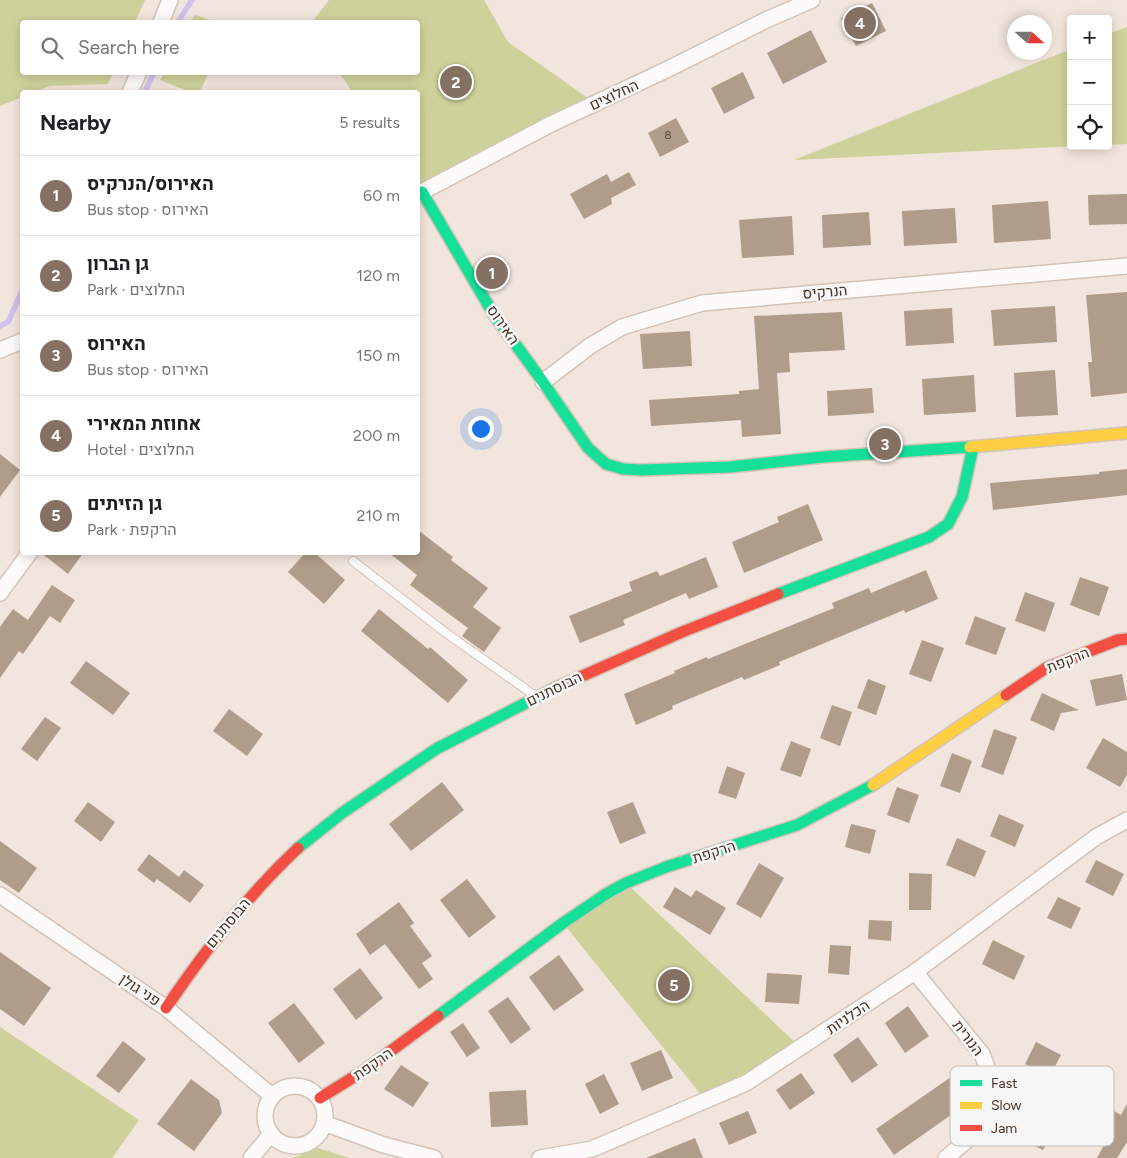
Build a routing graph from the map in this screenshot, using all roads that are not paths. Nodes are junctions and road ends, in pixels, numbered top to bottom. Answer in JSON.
{"nodes":[{"id":1,"x":170,"y":0,"type":"edge"},
{"id":2,"x":812,"y":0,"type":"edge"},
{"id":3,"x":161,"y":20,"type":"edge"},
{"id":4,"x":137,"y":75,"type":"edge"},
{"id":5,"x":131,"y":90,"type":"edge"},
{"id":6,"x":420,"y":193,"type":"edge"},
{"id":7,"x":1127,"y":266,"type":"edge"},
{"id":8,"x":20,"y":330,"type":"edge"},
{"id":9,"x":11,"y":345,"type":"edge"},
{"id":10,"x":543,"y":382,"type":"junction"},
{"id":11,"x":1127,"y":433,"type":"edge"},
{"id":12,"x":974,"y":447,"type":"junction"},
{"id":13,"x":28,"y":555,"type":"edge"},
{"id":14,"x":353,"y":561,"type":"dead end"},
{"id":15,"x":0,"y":593,"type":"edge"},
{"id":16,"x":1127,"y":639,"type":"edge"},
{"id":17,"x":537,"y":697,"type":"junction"},
{"id":18,"x":1127,"y":820,"type":"edge"},
{"id":19,"x":0,"y":895,"type":"edge"},
{"id":20,"x":916,"y":972,"type":"junction"},
{"id":21,"x":166,"y":1008,"type":"junction"},
{"id":22,"x":987,"y":1066,"type":"edge"},
{"id":23,"x":272,"y":1096,"type":"junction"},
{"id":24,"x":320,"y":1098,"type":"junction"},
{"id":25,"x":324,"y":1123,"type":"junction"},
{"id":26,"x":271,"y":1134,"type":"junction"},
{"id":27,"x":960,"y":1146,"type":"edge"},
{"id":28,"x":251,"y":1158,"type":"edge"},
{"id":29,"x":434,"y":1158,"type":"edge"},
{"id":30,"x":540,"y":1158,"type":"edge"},
{"id":31,"x":946,"y":1158,"type":"edge"}],
"edges":[{"from":1,"to":3,"type":"street"},
{"from":2,"to":6,"type":"street","name":"החלוצים"},
{"from":4,"to":5,"type":"street"},
{"from":6,"to":10,"type":"street","name":"האירוס"},
{"from":7,"to":10,"type":"street","name":"הנרקיס"},
{"from":8,"to":9,"type":"street"},
{"from":10,"to":12,"type":"street","name":"האירוס"},
{"from":11,"to":12,"type":"street","name":"האירוס"},
{"from":12,"to":17,"type":"street","name":"הבוסתנים"},
{"from":13,"to":15,"type":"street"},
{"from":14,"to":17,"type":"lane"},
{"from":16,"to":24,"type":"street","name":"הרקפת"},
{"from":17,"to":21,"type":"street","name":"הבוסתנים"},
{"from":18,"to":20,"type":"street","name":"הכלניות"},
{"from":19,"to":21,"type":"street","name":"פני גולן"},
{"from":20,"to":22,"type":"street","name":"הנורית"},
{"from":20,"to":30,"type":"street","name":"הכלניות"},
{"from":21,"to":23,"type":"street","name":"פני גולן"},
{"from":23,"to":24,"type":"street"},
{"from":23,"to":26,"type":"street"},
{"from":24,"to":25,"type":"street"},
{"from":25,"to":26,"type":"street"},
{"from":25,"to":29,"type":"street"},
{"from":26,"to":28,"type":"street"},
{"from":27,"to":31,"type":"street","name":"הנורית"}]}
